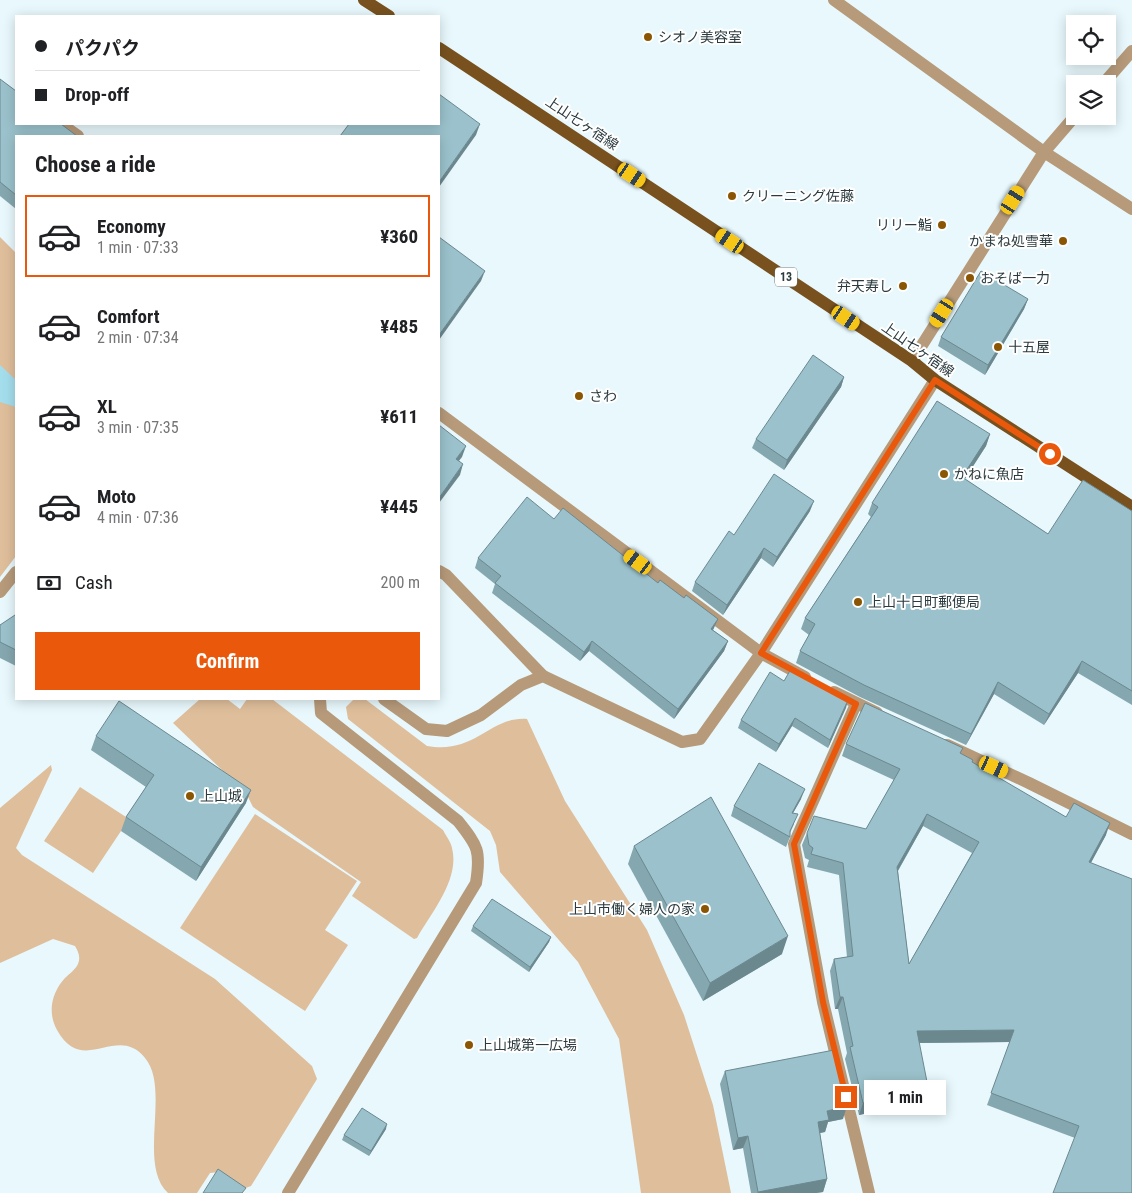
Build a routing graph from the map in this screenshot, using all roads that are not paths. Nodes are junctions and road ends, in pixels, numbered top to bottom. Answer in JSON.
{"nodes":[{"id":1,"x":364,"y":0,"type":"edge"},
{"id":2,"x":834,"y":0,"type":"edge"},
{"id":3,"x":388,"y":15,"type":"edge"},
{"id":4,"x":440,"y":49,"type":"edge"},
{"id":5,"x":1132,"y":51,"type":"edge"},
{"id":6,"x":1111,"y":75,"type":"edge"},
{"id":7,"x":62,"y":125,"type":"edge"},
{"id":8,"x":1067,"y":125,"type":"edge"},
{"id":9,"x":77,"y":135,"type":"edge"},
{"id":10,"x":1044,"y":152,"type":"junction"},
{"id":11,"x":1132,"y":209,"type":"edge"},
{"id":12,"x":912,"y":361,"type":"junction"},
{"id":13,"x":935,"y":380,"type":"junction"},
{"id":14,"x":440,"y":414,"type":"edge"},
{"id":15,"x":1132,"y":507,"type":"edge"},
{"id":16,"x":440,"y":572,"type":"edge"},
{"id":17,"x":15,"y":573,"type":"edge"},
{"id":18,"x":0,"y":592,"type":"edge"},
{"id":19,"x":761,"y":653,"type":"junction"},
{"id":20,"x":543,"y":676,"type":"junction"},
{"id":21,"x":320,"y":700,"type":"edge"},
{"id":22,"x":385,"y":700,"type":"edge"},
{"id":23,"x":856,"y":704,"type":"junction"},
{"id":24,"x":890,"y":720,"type":"edge"},
{"id":25,"x":934,"y":739,"type":"edge"},
{"id":26,"x":1132,"y":834,"type":"edge"},
{"id":27,"x":288,"y":1193,"type":"edge"},
{"id":28,"x":869,"y":1193,"type":"edge"}],
"edges":[{"from":1,"to":3,"type":"main road"},
{"from":2,"to":10,"type":"street"},
{"from":4,"to":12,"type":"main road","name":"上山七ヶ宿線","number":"13"},
{"from":5,"to":6,"type":"street"},
{"from":7,"to":9,"type":"street"},
{"from":8,"to":10,"type":"street"},
{"from":10,"to":11,"type":"street"},
{"from":10,"to":12,"type":"street"},
{"from":12,"to":13,"type":"main road","name":"上山七ヶ宿線","number":"13"},
{"from":13,"to":15,"type":"main road","name":"上山七ヶ宿線","number":"13"},
{"from":13,"to":19,"type":"street"},
{"from":14,"to":19,"type":"street"},
{"from":16,"to":20,"type":"street"},
{"from":17,"to":18,"type":"street"},
{"from":19,"to":20,"type":"street"},
{"from":19,"to":23,"type":"street"},
{"from":20,"to":22,"type":"street"},
{"from":21,"to":27,"type":"street"},
{"from":23,"to":24,"type":"street"},
{"from":23,"to":28,"type":"street"},
{"from":25,"to":26,"type":"street"}]}
